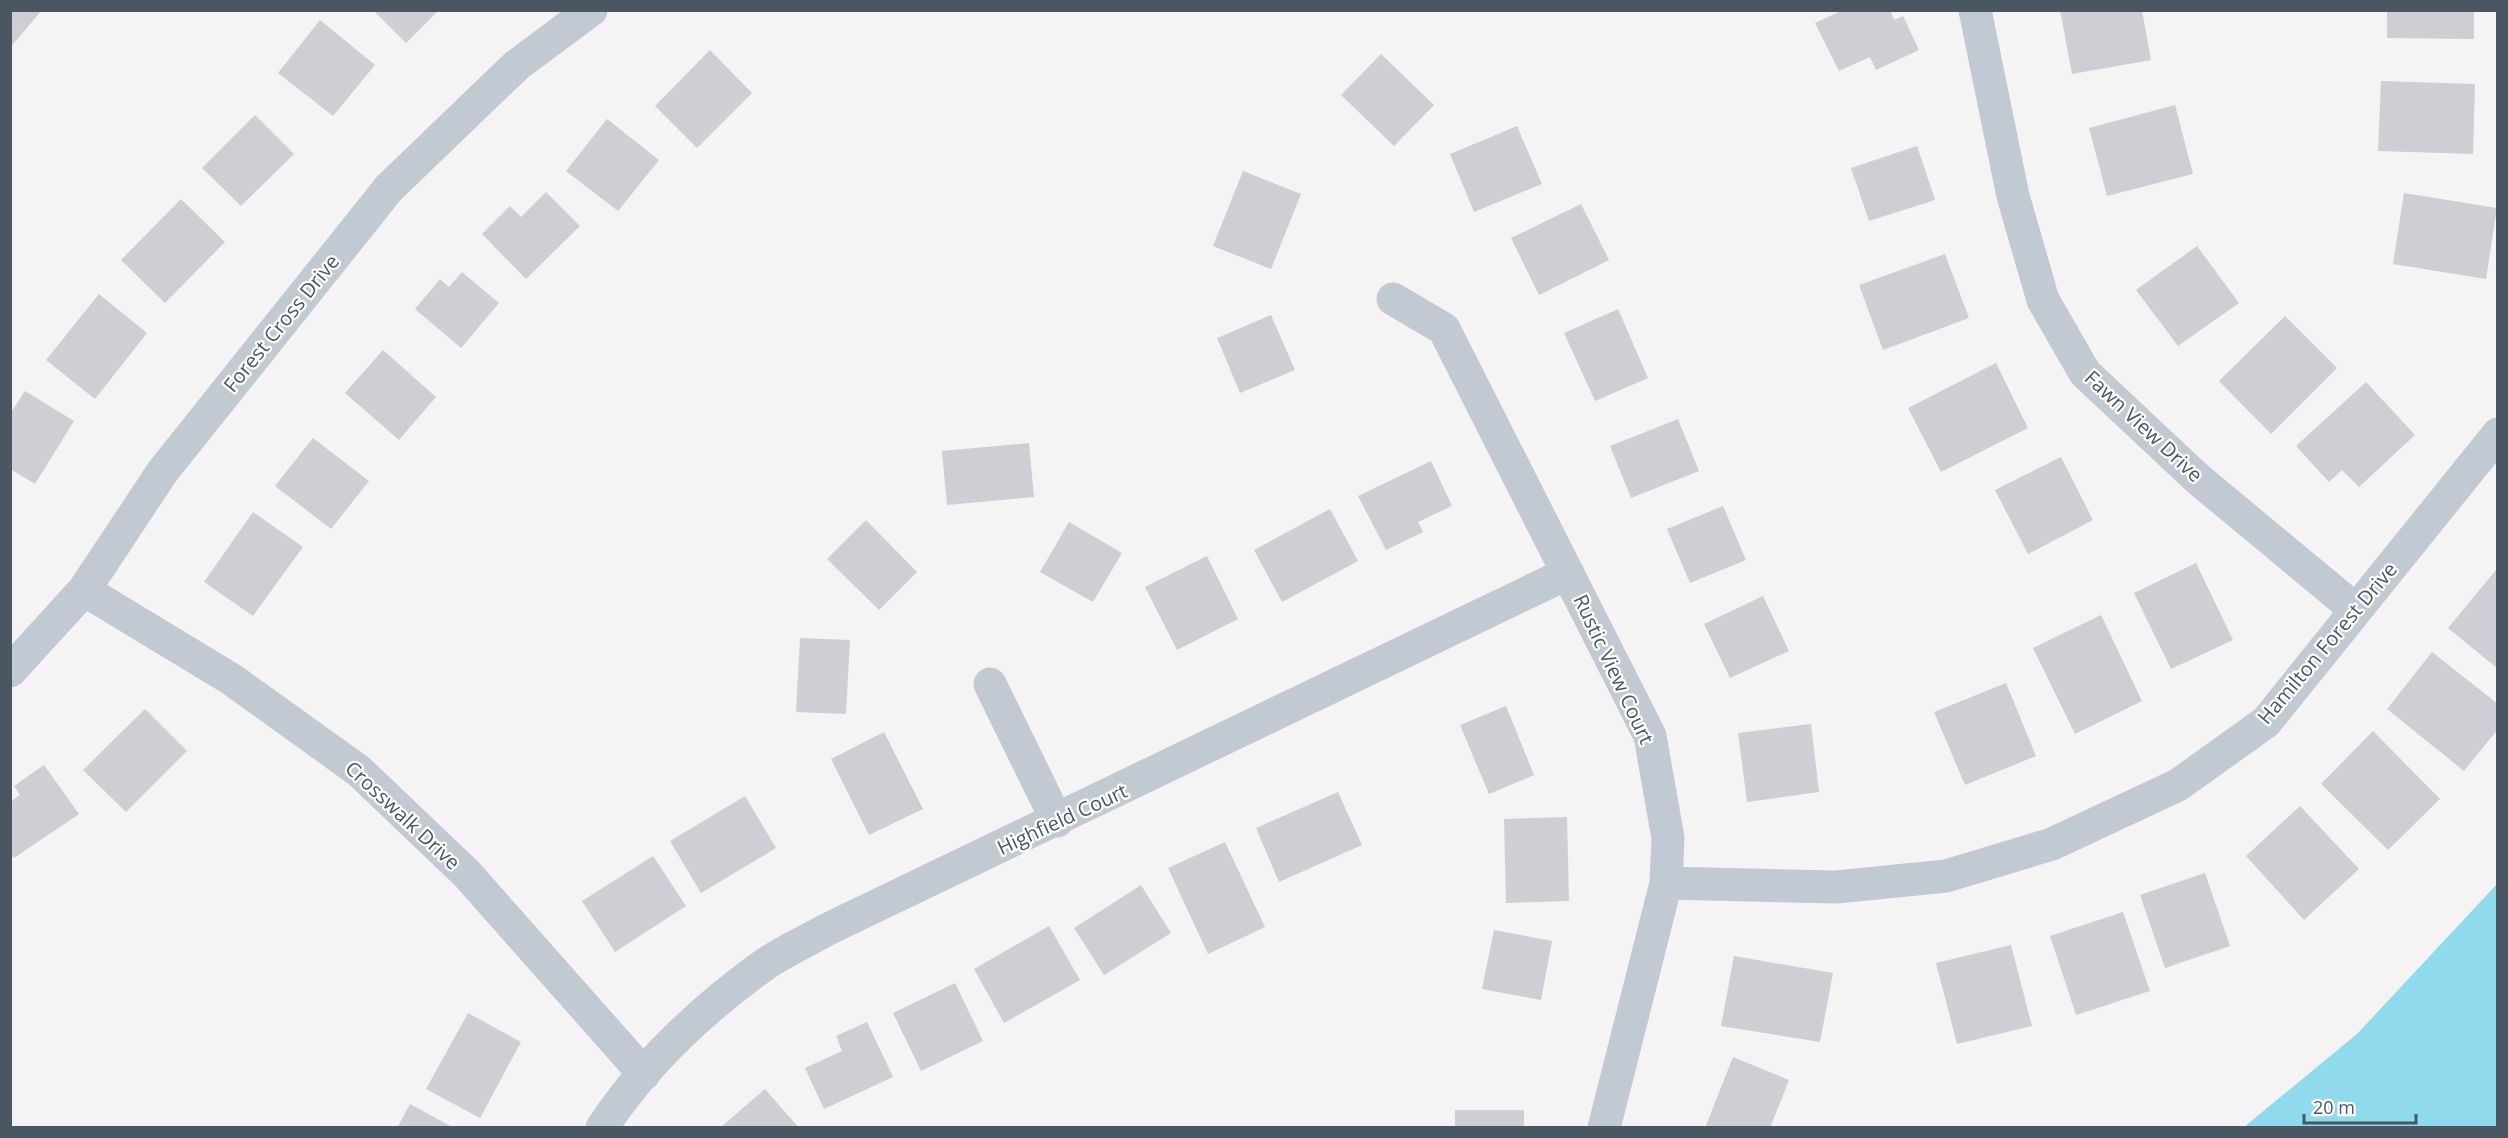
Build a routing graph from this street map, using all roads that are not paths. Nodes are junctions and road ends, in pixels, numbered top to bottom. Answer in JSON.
{"nodes":[{"id":1,"x":591,"y":10,"type":"edge"},
{"id":2,"x":1975,"y":10,"type":"edge"},
{"id":3,"x":1393,"y":299,"type":"dead end"},
{"id":4,"x":2498,"y":434,"type":"edge"},
{"id":5,"x":1569,"y":573,"type":"junction"},
{"id":6,"x":84,"y":590,"type":"junction"},
{"id":7,"x":2356,"y":610,"type":"junction"},
{"id":8,"x":10,"y":671,"type":"edge"},
{"id":9,"x":990,"y":684,"type":"dead end"},
{"id":10,"x":1058,"y":821,"type":"junction"},
{"id":11,"x":1666,"y":883,"type":"junction"},
{"id":12,"x":645,"y":1074,"type":"junction"},
{"id":13,"x":602,"y":1128,"type":"edge"},
{"id":14,"x":1604,"y":1128,"type":"edge"}],
"edges":[{"from":1,"to":6,"type":"street","name":"Forest Cross Drive"},
{"from":2,"to":7,"type":"street","name":"Fawn View Drive"},
{"from":3,"to":5,"type":"street","name":"Rustic View Court"},
{"from":4,"to":7,"type":"street","name":"Hamilton Forest Drive"},
{"from":5,"to":10,"type":"street","name":"Highfield Court"},
{"from":5,"to":11,"type":"street","name":"Rustic View Court"},
{"from":6,"to":8,"type":"street","name":"Forest Cross Drive"},
{"from":6,"to":12,"type":"street","name":"Crosswalk Drive"},
{"from":7,"to":11,"type":"street","name":"Hamilton Forest Drive"},
{"from":9,"to":10,"type":"street"},
{"from":10,"to":12,"type":"street","name":"Highfield Court"},
{"from":11,"to":14,"type":"street","name":"Rustic View Court"},
{"from":12,"to":13,"type":"street","name":"Highfield Court"}]}
